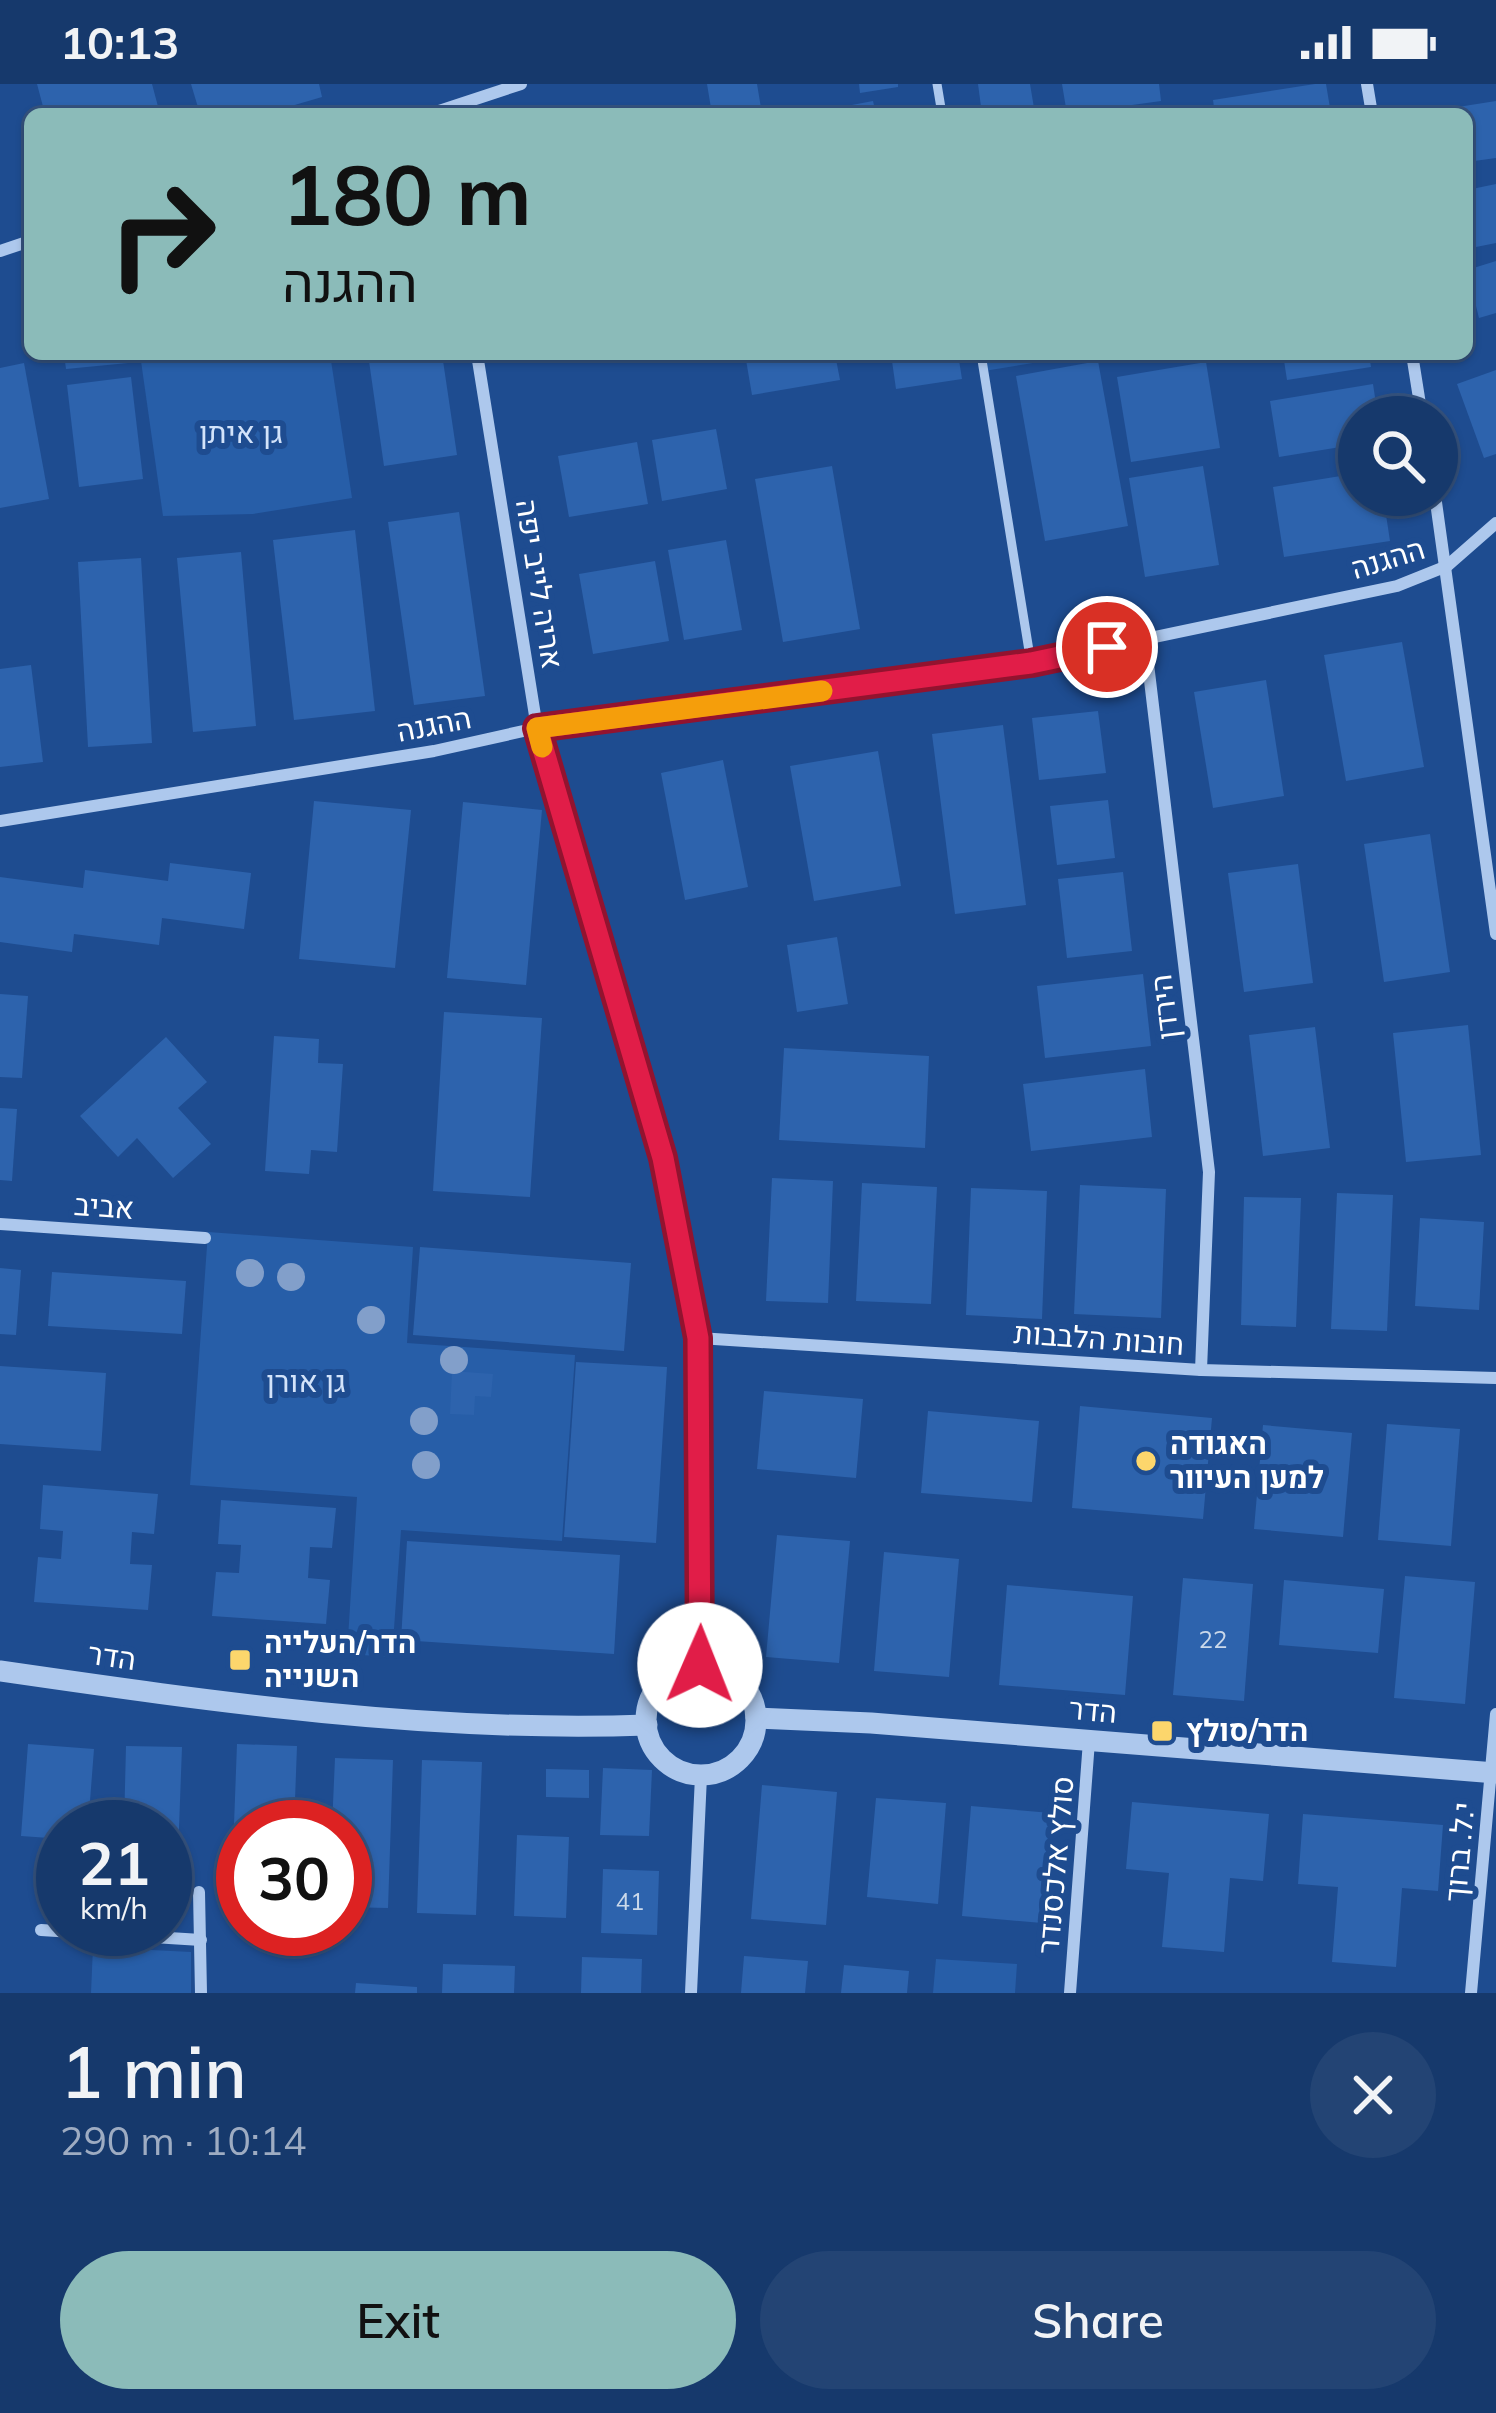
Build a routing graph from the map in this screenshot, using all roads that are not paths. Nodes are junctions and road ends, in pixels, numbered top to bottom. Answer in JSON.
{"nodes":[{"id":1,"x":521,"y":84,"type":"edge"},
{"id":2,"x":449,"y":108,"type":"edge"},
{"id":3,"x":478,"y":360,"type":"edge"},
{"id":4,"x":982,"y":360,"type":"edge"},
{"id":5,"x":1413,"y":360,"type":"edge"},
{"id":6,"x":1419,"y":396,"type":"edge"},
{"id":7,"x":1439,"y":516,"type":"edge"},
{"id":8,"x":1496,"y":523,"type":"edge"},
{"id":9,"x":1447,"y":566,"type":"junction"},
{"id":10,"x":1144,"y":639,"type":"junction"},
{"id":11,"x":1031,"y":663,"type":"junction"},
{"id":12,"x":537,"y":728,"type":"junction"},
{"id":13,"x":0,"y":821,"type":"edge"},
{"id":14,"x":1496,"y":934,"type":"edge"},
{"id":15,"x":0,"y":1224,"type":"edge"},
{"id":16,"x":205,"y":1238,"type":"dead end"},
{"id":17,"x":698,"y":1338,"type":"junction"},
{"id":18,"x":1202,"y":1370,"type":"junction"},
{"id":19,"x":1496,"y":1378,"type":"edge"},
{"id":20,"x":700,"y":1665,"type":"junction"},
{"id":21,"x":0,"y":1671,"type":"edge"},
{"id":22,"x":1496,"y":1714,"type":"edge"},
{"id":23,"x":756,"y":1718,"type":"junction"},
{"id":24,"x":646,"y":1725,"type":"junction"},
{"id":25,"x":1090,"y":1741,"type":"junction"},
{"id":26,"x":1494,"y":1773,"type":"edge"},
{"id":27,"x":701,"y":1776,"type":"junction"},
{"id":28,"x":199,"y":1892,"type":"dead end"},
{"id":29,"x":192,"y":1939,"type":"edge"},
{"id":30,"x":201,"y":1940,"type":"junction"},
{"id":31,"x":201,"y":1993,"type":"edge"},
{"id":32,"x":692,"y":1993,"type":"edge"},
{"id":33,"x":1070,"y":1993,"type":"edge"},
{"id":34,"x":1471,"y":1993,"type":"edge"}],
"edges":[{"from":1,"to":2,"type":"street"},
{"from":3,"to":12,"type":"street","name":"אריה לייב יפה"},
{"from":4,"to":11,"type":"lane"},
{"from":5,"to":6,"type":"street"},
{"from":7,"to":9,"type":"street"},
{"from":8,"to":9,"type":"street","name":"ההגנה"},
{"from":9,"to":10,"type":"street","name":"ההגנה"},
{"from":9,"to":14,"type":"street"},
{"from":10,"to":11,"type":"street","name":"ההגנה"},
{"from":10,"to":18,"type":"street","name":"הירדן"},
{"from":11,"to":12,"type":"street","name":"ההגנה"},
{"from":12,"to":13,"type":"street","name":"ההגנה"},
{"from":12,"to":17,"type":"street","name":"אריה לייב יפה"},
{"from":15,"to":16,"type":"street","name":"אביב"},
{"from":17,"to":18,"type":"street","name":"חובות הלבבות"},
{"from":17,"to":20,"type":"street","name":"אריה לייב יפה"},
{"from":18,"to":19,"type":"street","name":"חובות הלבבות"},
{"from":20,"to":23,"type":"street"},
{"from":20,"to":24,"type":"street"},
{"from":21,"to":24,"type":"street","name":"הדר"},
{"from":22,"to":26,"type":"street","name":"י.ל. ברוך"},
{"from":23,"to":25,"type":"street","name":"הדר"},
{"from":23,"to":27,"type":"street"},
{"from":24,"to":27,"type":"street"},
{"from":25,"to":26,"type":"street","name":"הדר"},
{"from":25,"to":33,"type":"street","name":"סולץ אלכסנדר"},
{"from":26,"to":34,"type":"street","name":"י.ל. ברוך"},
{"from":27,"to":32,"type":"street"},
{"from":28,"to":30,"type":"street"},
{"from":29,"to":30,"type":"street"},
{"from":30,"to":31,"type":"street"}]}
